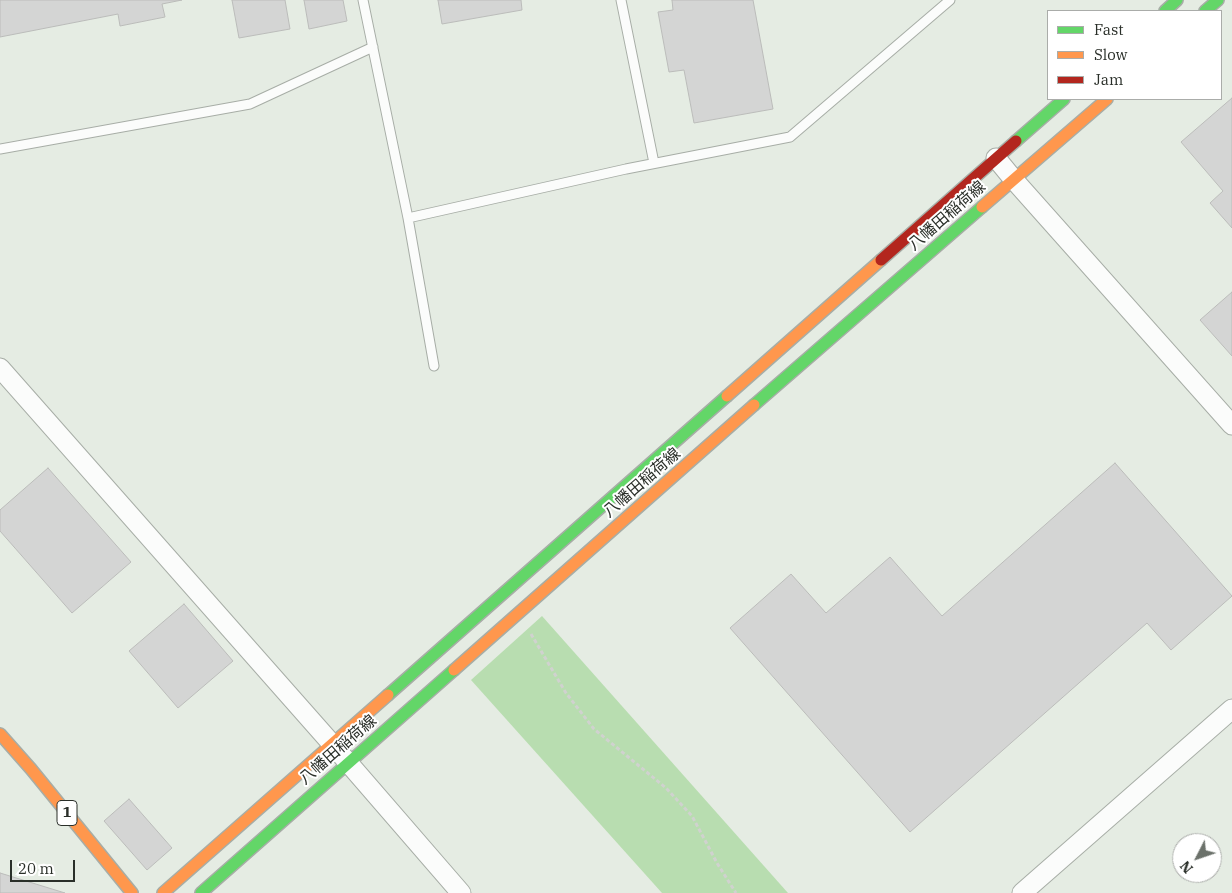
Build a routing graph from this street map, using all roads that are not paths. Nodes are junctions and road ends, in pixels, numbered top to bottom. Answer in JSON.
{"nodes":[{"id":1,"x":363,"y":0,"type":"edge"},
{"id":2,"x":621,"y":0,"type":"edge"},
{"id":3,"x":950,"y":0,"type":"edge"},
{"id":4,"x":1178,"y":0,"type":"edge"},
{"id":5,"x":1218,"y":0,"type":"edge"},
{"id":6,"x":1165,"y":10,"type":"edge"},
{"id":7,"x":1207,"y":10,"type":"edge"},
{"id":8,"x":373,"y":47,"type":"junction"},
{"id":9,"x":1063,"y":100,"type":"edge"},
{"id":10,"x":1105,"y":100,"type":"edge"},
{"id":11,"x":0,"y":149,"type":"edge"},
{"id":12,"x":996,"y":158,"type":"junction"},
{"id":13,"x":654,"y":163,"type":"junction"},
{"id":14,"x":1014,"y":180,"type":"junction"},
{"id":15,"x":408,"y":218,"type":"junction"},
{"id":16,"x":434,"y":366,"type":"dead end"},
{"id":17,"x":0,"y":368,"type":"edge"},
{"id":18,"x":1232,"y":425,"type":"edge"},
{"id":19,"x":1232,"y":709,"type":"edge"},
{"id":20,"x":0,"y":734,"type":"edge"},
{"id":21,"x":332,"y":744,"type":"junction"},
{"id":22,"x":348,"y":763,"type":"junction"},
{"id":23,"x":132,"y":893,"type":"edge"},
{"id":24,"x":163,"y":893,"type":"edge"},
{"id":25,"x":201,"y":893,"type":"edge"},
{"id":26,"x":461,"y":893,"type":"edge"},
{"id":27,"x":1022,"y":893,"type":"edge"}],
"edges":[{"from":1,"to":8,"type":"lane"},
{"from":2,"to":13,"type":"lane"},
{"from":3,"to":13,"type":"lane"},
{"from":4,"to":6,"type":"main road"},
{"from":5,"to":7,"type":"main road"},
{"from":8,"to":11,"type":"lane"},
{"from":8,"to":15,"type":"lane"},
{"from":9,"to":12,"type":"main road","name":"八幡田稲荷線"},
{"from":10,"to":14,"type":"main road","name":"八幡田稲荷線"},
{"from":12,"to":14,"type":"street"},
{"from":12,"to":21,"type":"main road","name":"八幡田稲荷線"},
{"from":13,"to":15,"type":"lane"},
{"from":14,"to":18,"type":"street"},
{"from":14,"to":22,"type":"main road","name":"八幡田稲荷線"},
{"from":15,"to":16,"type":"lane"},
{"from":17,"to":21,"type":"street"},
{"from":19,"to":27,"type":"street"},
{"from":20,"to":23,"type":"main road","number":"1"},
{"from":21,"to":22,"type":"street"},
{"from":21,"to":24,"type":"main road","name":"八幡田稲荷線"},
{"from":22,"to":25,"type":"main road","name":"八幡田稲荷線"},
{"from":22,"to":26,"type":"street"}]}
